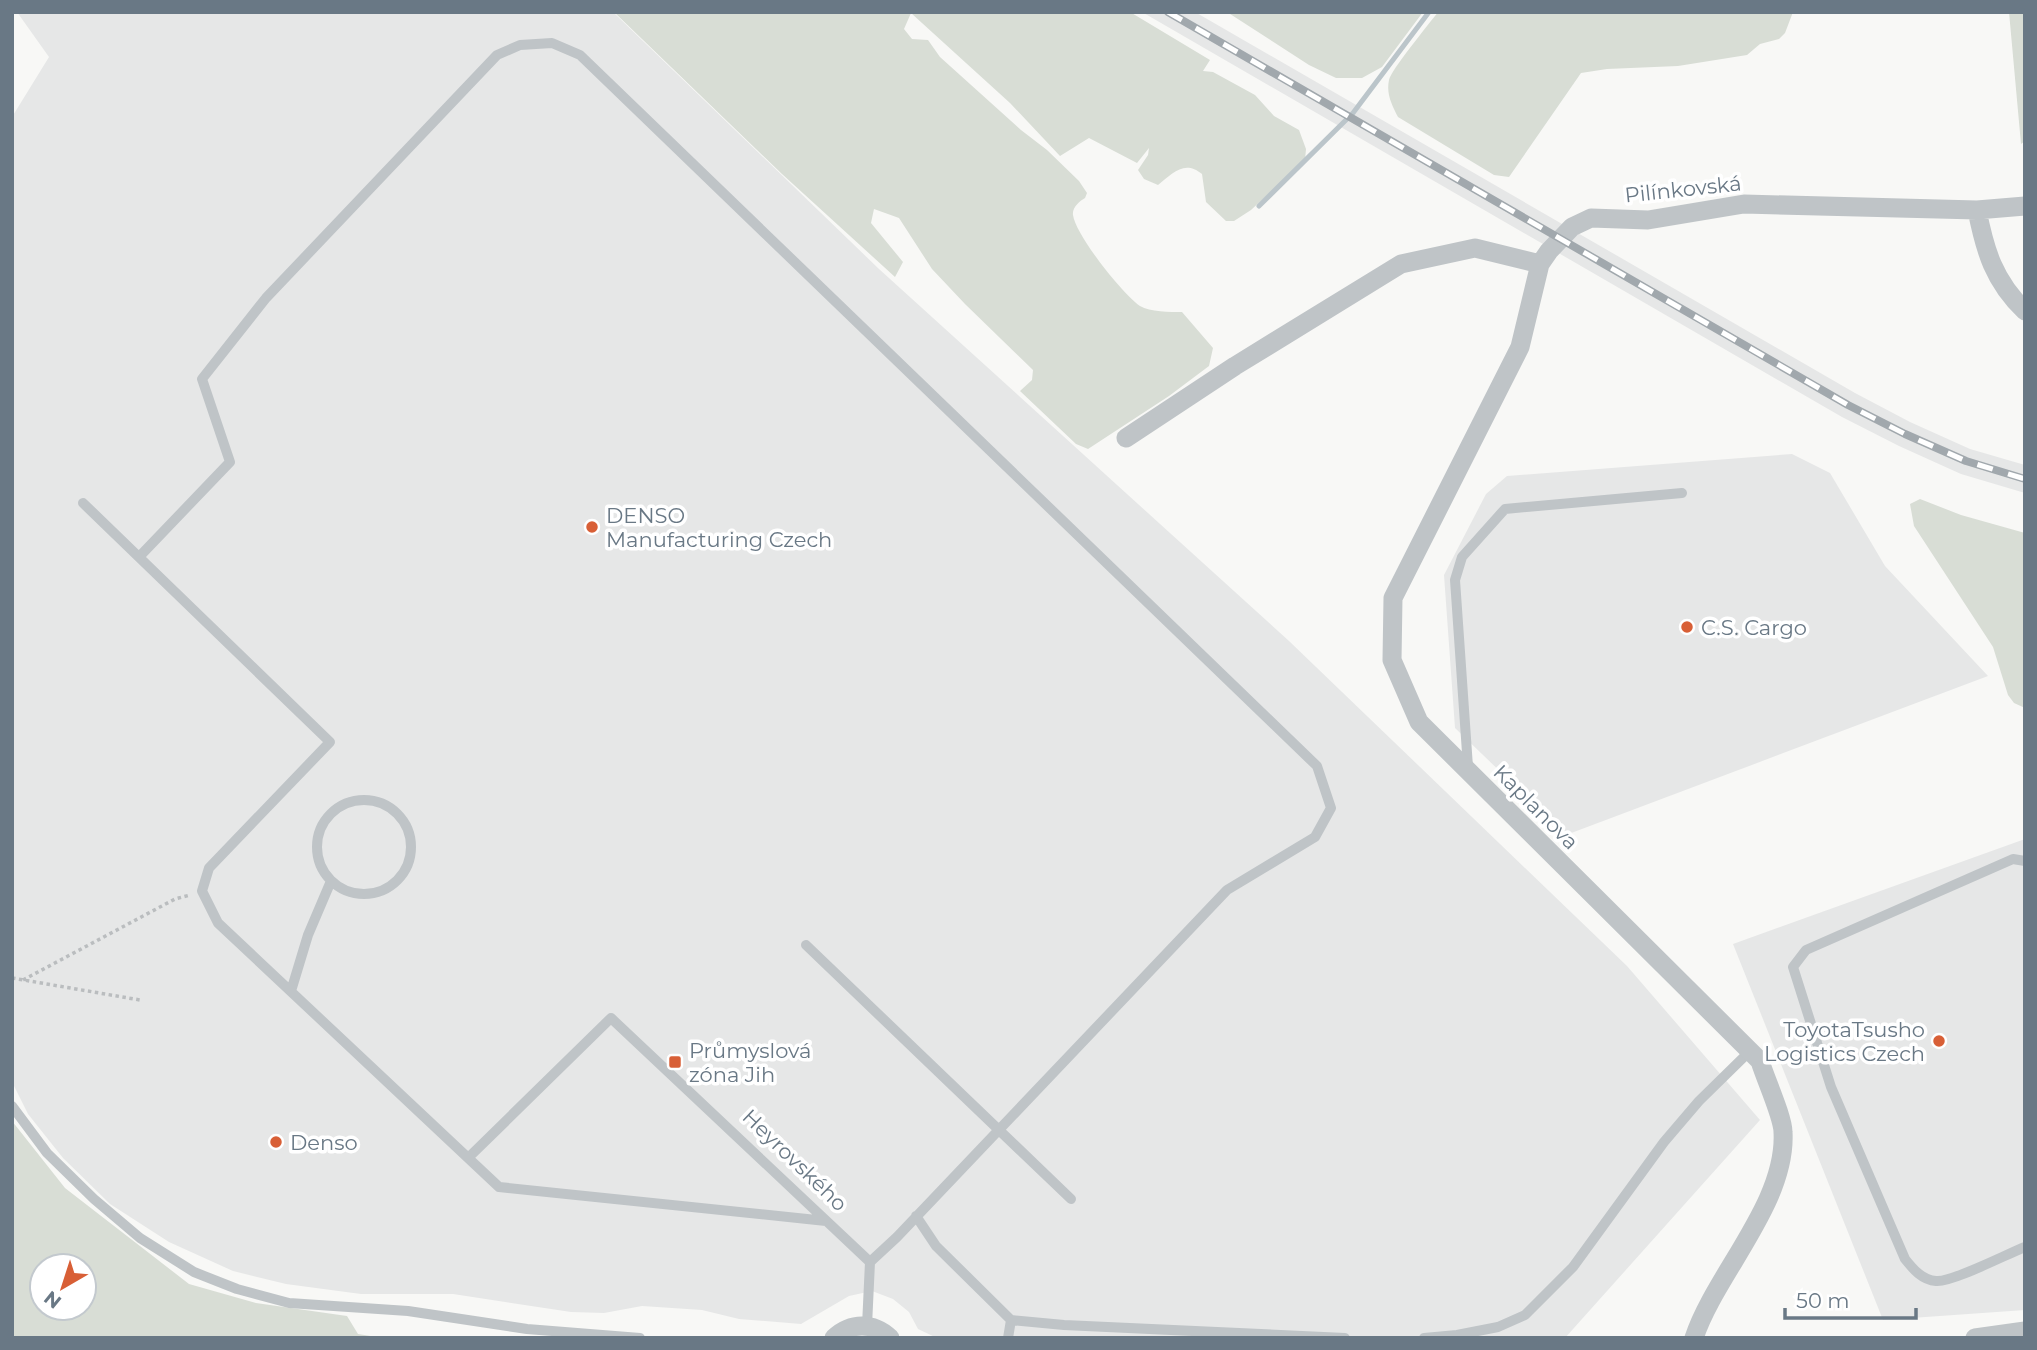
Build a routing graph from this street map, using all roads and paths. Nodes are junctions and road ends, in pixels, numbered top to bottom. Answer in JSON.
{"nodes":[{"id":1,"x":2025,"y":206,"type":"edge"},
{"id":2,"x":1977,"y":209,"type":"junction"},
{"id":3,"x":1540,"y":264,"type":"junction"},
{"id":4,"x":2025,"y":311,"type":"edge"},
{"id":5,"x":1126,"y":438,"type":"dead end"},
{"id":6,"x":1682,"y":494,"type":"dead end"},
{"id":7,"x":83,"y":503,"type":"dead end"},
{"id":8,"x":139,"y":557,"type":"junction"},
{"id":9,"x":1468,"y":771,"type":"junction"},
{"id":10,"x":2025,"y":861,"type":"edge"},
{"id":11,"x":331,"y":881,"type":"junction"},
{"id":12,"x":202,"y":891,"type":"junction"},
{"id":13,"x":806,"y":945,"type":"dead end"},
{"id":14,"x":12,"y":978,"type":"edge"},
{"id":15,"x":23,"y":980,"type":"junction"},
{"id":16,"x":290,"y":991,"type":"junction"},
{"id":17,"x":139,"y":1000,"type":"dead end"},
{"id":18,"x":1750,"y":1051,"type":"junction"},
{"id":19,"x":12,"y":1106,"type":"edge"},
{"id":20,"x":999,"y":1129,"type":"junction"},
{"id":21,"x":468,"y":1158,"type":"junction"},
{"id":22,"x":1071,"y":1199,"type":"dead end"},
{"id":23,"x":916,"y":1216,"type":"junction"},
{"id":24,"x":826,"y":1221,"type":"junction"},
{"id":25,"x":2025,"y":1247,"type":"edge"},
{"id":26,"x":870,"y":1262,"type":"junction"},
{"id":27,"x":1011,"y":1320,"type":"junction"},
{"id":28,"x":867,"y":1326,"type":"junction"},
{"id":29,"x":2025,"y":1331,"type":"edge"},
{"id":30,"x":640,"y":1338,"type":"edge"},
{"id":31,"x":834,"y":1338,"type":"edge"},
{"id":32,"x":890,"y":1338,"type":"edge"},
{"id":33,"x":1008,"y":1338,"type":"edge"},
{"id":34,"x":1345,"y":1338,"type":"edge"},
{"id":35,"x":1424,"y":1338,"type":"edge"},
{"id":36,"x":1694,"y":1338,"type":"edge"},
{"id":37,"x":1975,"y":1338,"type":"edge"}],
"edges":[{"from":1,"to":2,"type":"street","name":"Pilínkovská"},
{"from":2,"to":3,"type":"street","name":"Pilínkovská"},
{"from":2,"to":4,"type":"street"},
{"from":3,"to":5,"type":"street"},
{"from":3,"to":9,"type":"street","name":"Kaplanova"},
{"from":6,"to":9,"type":"lane"},
{"from":7,"to":8,"type":"lane"},
{"from":8,"to":12,"type":"lane"},
{"from":8,"to":20,"type":"lane"},
{"from":9,"to":18,"type":"street","name":"Kaplanova"},
{"from":10,"to":25,"type":"lane"},
{"from":11,"to":11,"type":"lane"},
{"from":11,"to":16,"type":"lane"},
{"from":12,"to":15,"type":"path"},
{"from":12,"to":16,"type":"lane"},
{"from":13,"to":20,"type":"lane"},
{"from":14,"to":15,"type":"path"},
{"from":15,"to":17,"type":"path"},
{"from":16,"to":21,"type":"lane"},
{"from":18,"to":35,"type":"lane"},
{"from":18,"to":36,"type":"street","name":"Kaplanova"},
{"from":19,"to":30,"type":"lane"},
{"from":20,"to":22,"type":"lane"},
{"from":20,"to":23,"type":"lane"},
{"from":21,"to":24,"type":"lane"},
{"from":21,"to":24,"type":"lane","name":"Heyrovského"},
{"from":23,"to":26,"type":"lane"},
{"from":23,"to":27,"type":"lane"},
{"from":24,"to":26,"type":"lane","name":"Heyrovského"},
{"from":26,"to":28,"type":"lane"},
{"from":27,"to":33,"type":"lane"},
{"from":27,"to":34,"type":"lane"},
{"from":28,"to":31,"type":"street"},
{"from":28,"to":32,"type":"street"},
{"from":29,"to":37,"type":"street"}]}
